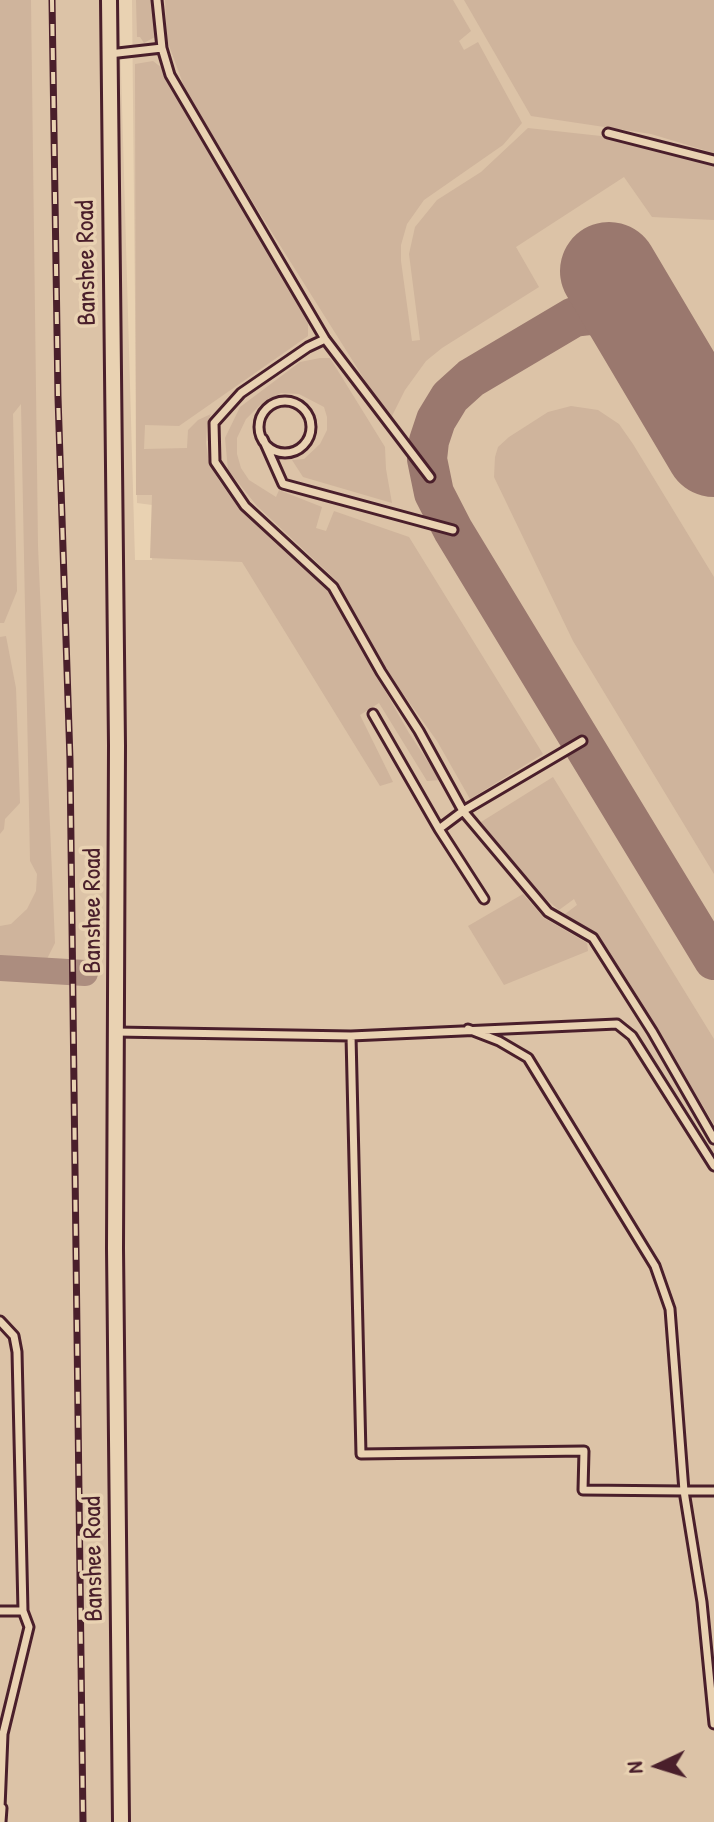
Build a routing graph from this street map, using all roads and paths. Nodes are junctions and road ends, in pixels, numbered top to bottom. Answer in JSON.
{"nodes":[{"id":1,"x":109,"y":0,"type":"edge"},
{"id":2,"x":157,"y":0,"type":"edge"},
{"id":3,"x":162,"y":48,"type":"junction"},
{"id":4,"x":109,"y":54,"type":"junction"},
{"id":5,"x":608,"y":133,"type":"dead end"},
{"id":6,"x":714,"y":160,"type":"edge"},
{"id":7,"x":325,"y":339,"type":"junction"},
{"id":8,"x":263,"y":439,"type":"junction"},
{"id":9,"x":430,"y":477,"type":"dead end"},
{"id":10,"x":453,"y":530,"type":"dead end"},
{"id":11,"x":373,"y":714,"type":"dead end"},
{"id":12,"x":582,"y":741,"type":"dead end"},
{"id":13,"x":463,"y":811,"type":"junction"},
{"id":14,"x":439,"y":829,"type":"junction"},
{"id":15,"x":484,"y":899,"type":"dead end"},
{"id":16,"x":468,"y":1029,"type":"junction"},
{"id":17,"x":116,"y":1032,"type":"junction"},
{"id":18,"x":351,"y":1036,"type":"junction"},
{"id":19,"x":714,"y":1139,"type":"edge"},
{"id":20,"x":714,"y":1166,"type":"edge"},
{"id":21,"x":0,"y":1321,"type":"edge"},
{"id":22,"x":684,"y":1491,"type":"junction"},
{"id":23,"x":714,"y":1491,"type":"edge"},
{"id":24,"x":0,"y":1611,"type":"edge"},
{"id":25,"x":23,"y":1611,"type":"junction"},
{"id":26,"x":714,"y":1724,"type":"edge"},
{"id":27,"x":1,"y":1808,"type":"edge"},
{"id":28,"x":1,"y":1822,"type":"edge"},
{"id":29,"x":121,"y":1822,"type":"edge"}],
"edges":[{"from":1,"to":4,"type":"street","name":"Banshee Road"},
{"from":2,"to":3,"type":"lane"},
{"from":3,"to":4,"type":"lane"},
{"from":3,"to":7,"type":"lane"},
{"from":4,"to":17,"type":"street","name":"Banshee Road"},
{"from":5,"to":6,"type":"lane"},
{"from":7,"to":9,"type":"lane"},
{"from":7,"to":13,"type":"lane"},
{"from":8,"to":8,"type":"lane"},
{"from":8,"to":10,"type":"lane"},
{"from":11,"to":14,"type":"lane"},
{"from":12,"to":13,"type":"lane"},
{"from":13,"to":14,"type":"lane"},
{"from":13,"to":19,"type":"lane"},
{"from":14,"to":15,"type":"lane"},
{"from":16,"to":18,"type":"lane"},
{"from":16,"to":20,"type":"lane"},
{"from":16,"to":22,"type":"lane"},
{"from":17,"to":18,"type":"lane"},
{"from":17,"to":29,"type":"street","name":"Banshee Road"},
{"from":18,"to":22,"type":"lane"},
{"from":21,"to":25,"type":"lane"},
{"from":22,"to":23,"type":"lane"},
{"from":22,"to":26,"type":"lane"},
{"from":24,"to":25,"type":"lane"},
{"from":25,"to":27,"type":"lane"},
{"from":27,"to":28,"type":"lane"}]}
